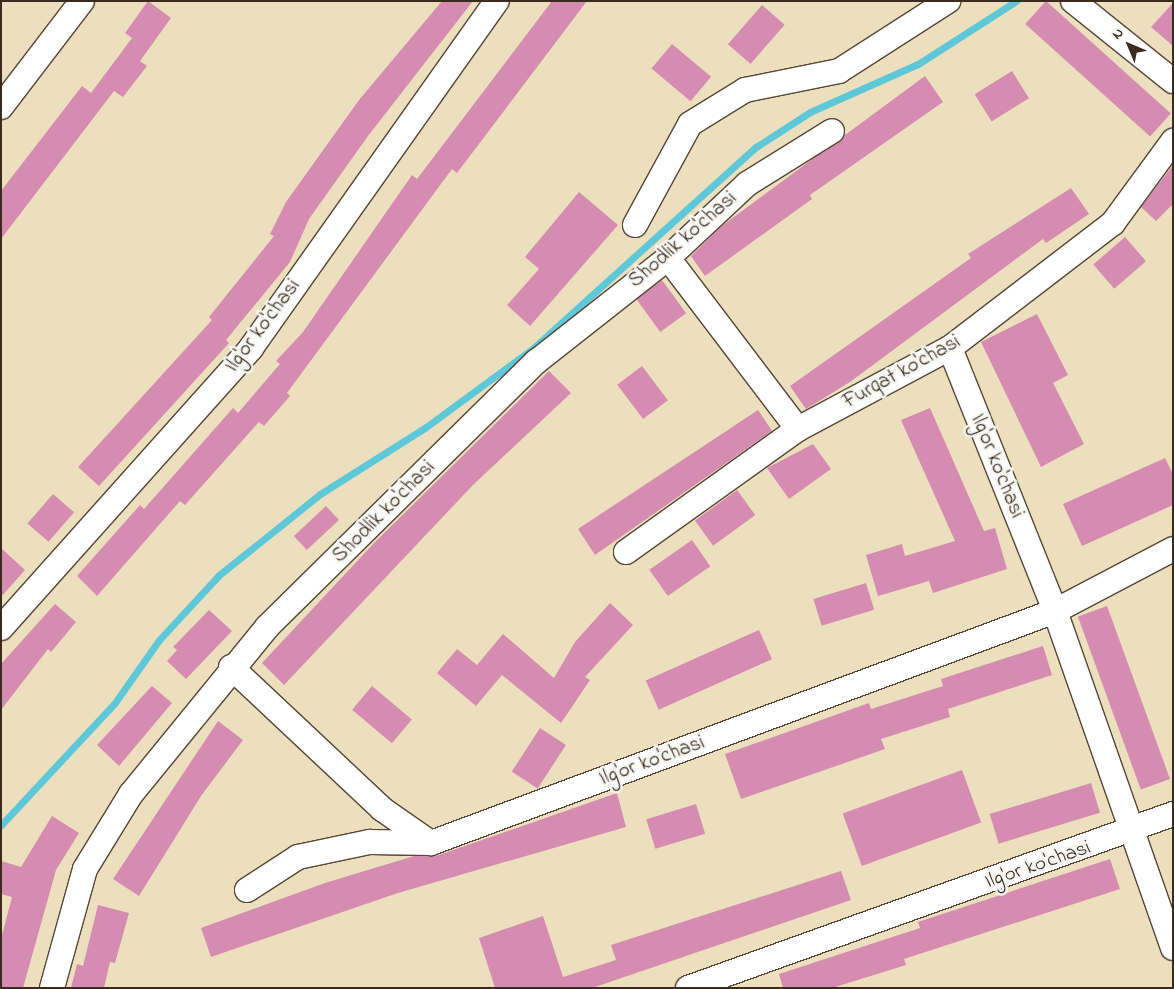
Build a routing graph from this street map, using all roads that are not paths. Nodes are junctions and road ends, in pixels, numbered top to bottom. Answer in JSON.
{"nodes":[{"id":1,"x":82,"y":1,"type":"edge"},
{"id":2,"x":497,"y":1,"type":"edge"},
{"id":3,"x":948,"y":1,"type":"edge"},
{"id":4,"x":1073,"y":1,"type":"edge"},
{"id":5,"x":1173,"y":81,"type":"edge"},
{"id":6,"x":1,"y":107,"type":"edge"},
{"id":7,"x":832,"y":131,"type":"dead end"},
{"id":8,"x":1173,"y":141,"type":"edge"},
{"id":9,"x":636,"y":225,"type":"dead end"},
{"id":10,"x":668,"y":258,"type":"junction"},
{"id":11,"x":950,"y":348,"type":"junction"},
{"id":12,"x":798,"y":429,"type":"junction"},
{"id":13,"x":1173,"y":549,"type":"edge"},
{"id":14,"x":626,"y":552,"type":"dead end"},
{"id":15,"x":1055,"y":611,"type":"junction"},
{"id":16,"x":1,"y":628,"type":"edge"},
{"id":17,"x":230,"y":667,"type":"junction"},
{"id":18,"x":1173,"y":814,"type":"edge"},
{"id":19,"x":1134,"y":831,"type":"junction"},
{"id":20,"x":431,"y":843,"type":"junction"},
{"id":21,"x":247,"y":890,"type":"dead end"},
{"id":22,"x":1173,"y":948,"type":"edge"},
{"id":23,"x":52,"y":988,"type":"edge"},
{"id":24,"x":688,"y":988,"type":"edge"}],
"edges":[{"from":1,"to":6,"type":"street"},
{"from":2,"to":16,"type":"street","name":"Ilg'or ko'chasi"},
{"from":3,"to":9,"type":"street"},
{"from":4,"to":5,"type":"street"},
{"from":7,"to":10,"type":"street","name":"Shodlik ko'chasi"},
{"from":8,"to":11,"type":"street","name":"Furqat ko'chasi"},
{"from":10,"to":12,"type":"street"},
{"from":10,"to":17,"type":"street","name":"Shodlik ko'chasi"},
{"from":11,"to":12,"type":"street","name":"Furqat ko'chasi"},
{"from":11,"to":15,"type":"street","name":"Ilg'or ko'chasi"},
{"from":12,"to":14,"type":"street","name":"Furqat ko'chasi"},
{"from":13,"to":15,"type":"street","name":"Ilg'or ko'chasi"},
{"from":15,"to":19,"type":"street","name":"Ilg'or ko'chasi"},
{"from":15,"to":20,"type":"street","name":"Ilg'or ko'chasi"},
{"from":17,"to":20,"type":"street"},
{"from":17,"to":23,"type":"street","name":"Shodlik ko'chasi"},
{"from":18,"to":19,"type":"street","name":"Ilg'or ko'chasi"},
{"from":19,"to":22,"type":"street","name":"Ilg'or ko'chasi"},
{"from":19,"to":24,"type":"street","name":"Ilg'or ko'chasi"},
{"from":20,"to":21,"type":"street","name":"Ilg'or ko'chasi"}]}
